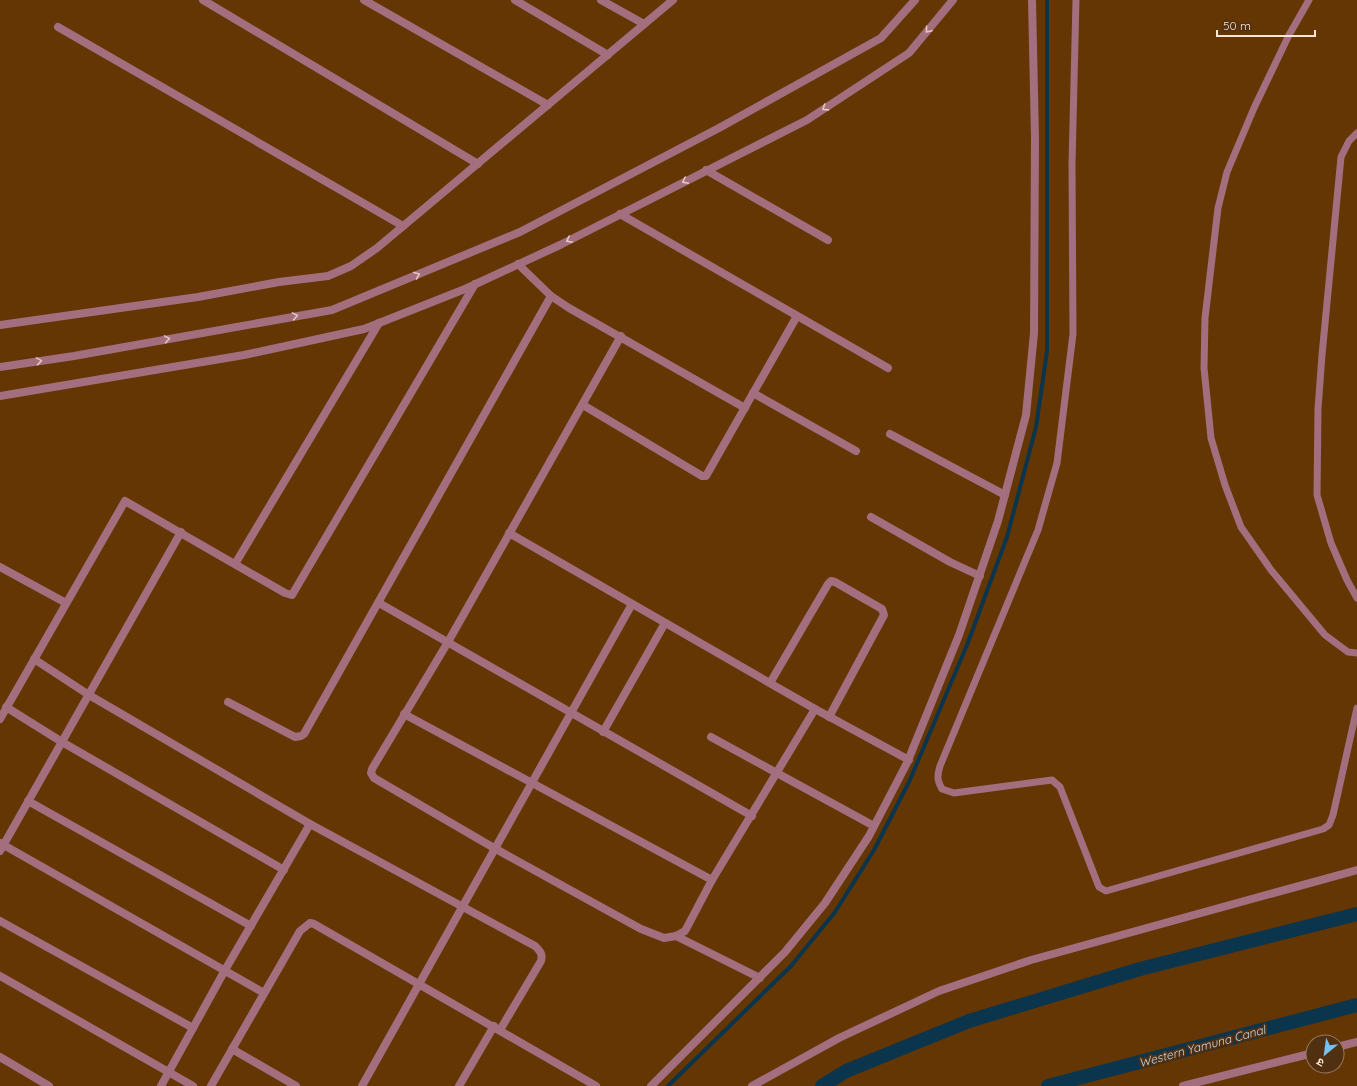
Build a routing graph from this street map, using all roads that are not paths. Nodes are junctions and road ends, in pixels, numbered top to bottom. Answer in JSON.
{"nodes":[{"id":1,"x":202,"y":0,"type":"edge"},
{"id":2,"x":364,"y":0,"type":"edge"},
{"id":3,"x":515,"y":0,"type":"edge"},
{"id":4,"x":601,"y":0,"type":"edge"},
{"id":5,"x":673,"y":0,"type":"edge"},
{"id":6,"x":953,"y":0,"type":"edge"},
{"id":7,"x":1032,"y":0,"type":"edge"},
{"id":8,"x":1076,"y":0,"type":"edge"},
{"id":9,"x":1309,"y":0,"type":"edge"},
{"id":10,"x":911,"y":1,"type":"edge"},
{"id":11,"x":644,"y":24,"type":"junction"},
{"id":12,"x":58,"y":27,"type":"dead end"},
{"id":13,"x":608,"y":55,"type":"junction"},
{"id":14,"x":548,"y":105,"type":"junction"},
{"id":15,"x":1357,"y":133,"type":"edge"},
{"id":16,"x":478,"y":164,"type":"junction"},
{"id":17,"x":706,"y":170,"type":"junction"},
{"id":18,"x":620,"y":214,"type":"junction"},
{"id":19,"x":403,"y":226,"type":"junction"},
{"id":20,"x":828,"y":240,"type":"dead end"},
{"id":21,"x":518,"y":264,"type":"junction"},
{"id":22,"x":475,"y":284,"type":"junction"},
{"id":23,"x":551,"y":296,"type":"junction"},
{"id":24,"x":797,"y":316,"type":"junction"},
{"id":25,"x":0,"y":324,"type":"edge"},
{"id":26,"x":379,"y":324,"type":"junction"},
{"id":27,"x":621,"y":336,"type":"junction"},
{"id":28,"x":0,"y":367,"type":"edge"},
{"id":29,"x":888,"y":368,"type":"dead end"},
{"id":30,"x":753,"y":393,"type":"junction"},
{"id":31,"x":0,"y":396,"type":"edge"},
{"id":32,"x":583,"y":405,"type":"junction"},
{"id":33,"x":745,"y":408,"type":"junction"},
{"id":34,"x":890,"y":434,"type":"dead end"},
{"id":35,"x":856,"y":451,"type":"dead end"},
{"id":36,"x":1005,"y":495,"type":"junction"},
{"id":37,"x":871,"y":517,"type":"dead end"},
{"id":38,"x":181,"y":532,"type":"junction"},
{"id":39,"x":509,"y":533,"type":"junction"},
{"id":40,"x":235,"y":564,"type":"junction"},
{"id":41,"x":0,"y":566,"type":"edge"},
{"id":42,"x":980,"y":576,"type":"junction"},
{"id":43,"x":1357,"y":598,"type":"edge"},
{"id":44,"x":66,"y":603,"type":"junction"},
{"id":45,"x":379,"y":603,"type":"junction"},
{"id":46,"x":632,"y":604,"type":"junction"},
{"id":47,"x":665,"y":623,"type":"junction"},
{"id":48,"x":448,"y":642,"type":"junction"},
{"id":49,"x":1357,"y":653,"type":"edge"},
{"id":50,"x":34,"y":659,"type":"junction"},
{"id":51,"x":770,"y":683,"type":"junction"},
{"id":52,"x":89,"y":695,"type":"junction"},
{"id":53,"x":228,"y":702,"type":"dead end"},
{"id":54,"x":6,"y":708,"type":"junction"},
{"id":55,"x":1357,"y":708,"type":"edge"},
{"id":56,"x":815,"y":709,"type":"junction"},
{"id":57,"x":404,"y":714,"type":"junction"},
{"id":58,"x":572,"y":714,"type":"junction"},
{"id":59,"x":829,"y":717,"type":"junction"},
{"id":60,"x":0,"y":719,"type":"edge"},
{"id":61,"x":603,"y":732,"type":"junction"},
{"id":62,"x":711,"y":737,"type":"dead end"},
{"id":63,"x":62,"y":742,"type":"junction"},
{"id":64,"x":909,"y":760,"type":"junction"},
{"id":65,"x":775,"y":773,"type":"junction"},
{"id":66,"x":532,"y":782,"type":"junction"},
{"id":67,"x":28,"y":801,"type":"junction"},
{"id":68,"x":752,"y":816,"type":"junction"},
{"id":69,"x":310,"y":824,"type":"junction"},
{"id":70,"x":874,"y":826,"type":"junction"},
{"id":71,"x":1,"y":846,"type":"edge"},
{"id":72,"x":494,"y":848,"type":"junction"},
{"id":73,"x":284,"y":870,"type":"junction"},
{"id":74,"x":1357,"y":870,"type":"edge"},
{"id":75,"x":712,"y":880,"type":"junction"},
{"id":76,"x":462,"y":908,"type":"junction"},
{"id":77,"x":0,"y":921,"type":"edge"},
{"id":78,"x":251,"y":926,"type":"junction"},
{"id":79,"x":676,"y":936,"type":"junction"},
{"id":80,"x":225,"y":970,"type":"junction"},
{"id":81,"x":0,"y":976,"type":"edge"},
{"id":82,"x":760,"y":978,"type":"junction"},
{"id":83,"x":419,"y":985,"type":"junction"},
{"id":84,"x":264,"y":993,"type":"junction"},
{"id":85,"x":193,"y":1028,"type":"junction"},
{"id":86,"x":497,"y":1028,"type":"junction"},
{"id":87,"x":1357,"y":1042,"type":"edge"},
{"id":88,"x":1345,"y":1045,"type":"edge"},
{"id":89,"x":232,"y":1048,"type":"junction"},
{"id":90,"x":1305,"y":1055,"type":"edge"},
{"id":91,"x":0,"y":1057,"type":"edge"},
{"id":92,"x":169,"y":1072,"type":"junction"},
{"id":93,"x":49,"y":1086,"type":"edge"},
{"id":94,"x":161,"y":1086,"type":"edge"},
{"id":95,"x":193,"y":1086,"type":"edge"},
{"id":96,"x":211,"y":1086,"type":"edge"},
{"id":97,"x":296,"y":1086,"type":"edge"},
{"id":98,"x":362,"y":1086,"type":"edge"},
{"id":99,"x":459,"y":1086,"type":"edge"},
{"id":100,"x":596,"y":1086,"type":"edge"},
{"id":101,"x":651,"y":1086,"type":"edge"},
{"id":102,"x":752,"y":1086,"type":"edge"},
{"id":103,"x":1183,"y":1086,"type":"edge"}],
"edges":[{"from":1,"to":16,"type":"street"},
{"from":2,"to":14,"type":"street"},
{"from":3,"to":13,"type":"street"},
{"from":4,"to":11,"type":"street"},
{"from":5,"to":11,"type":"street"},
{"from":6,"to":17,"type":"street","one_way":true},
{"from":7,"to":36,"type":"street"},
{"from":8,"to":55,"type":"lane"},
{"from":9,"to":49,"type":"lane"},
{"from":28,"to":10,"type":"street","one_way":true},
{"from":11,"to":13,"type":"street"},
{"from":12,"to":19,"type":"street"},
{"from":13,"to":14,"type":"street"},
{"from":14,"to":16,"type":"street"},
{"from":15,"to":43,"type":"lane"},
{"from":16,"to":19,"type":"street"},
{"from":17,"to":18,"type":"street","one_way":true},
{"from":17,"to":20,"type":"street"},
{"from":18,"to":21,"type":"street","one_way":true},
{"from":18,"to":24,"type":"street"},
{"from":19,"to":25,"type":"street"},
{"from":21,"to":22,"type":"street"},
{"from":21,"to":23,"type":"street"},
{"from":22,"to":26,"type":"street"},
{"from":22,"to":40,"type":"street"},
{"from":23,"to":27,"type":"street"},
{"from":23,"to":45,"type":"street"},
{"from":24,"to":29,"type":"street"},
{"from":24,"to":30,"type":"street"},
{"from":26,"to":31,"type":"street"},
{"from":26,"to":40,"type":"street"},
{"from":27,"to":32,"type":"street"},
{"from":27,"to":33,"type":"street"},
{"from":30,"to":33,"type":"street"},
{"from":30,"to":35,"type":"street"},
{"from":32,"to":33,"type":"street"},
{"from":32,"to":39,"type":"street"},
{"from":34,"to":36,"type":"street"},
{"from":36,"to":42,"type":"street"},
{"from":37,"to":42,"type":"street"},
{"from":38,"to":40,"type":"street"},
{"from":38,"to":44,"type":"street"},
{"from":38,"to":52,"type":"street"},
{"from":39,"to":46,"type":"street"},
{"from":39,"to":48,"type":"street"},
{"from":41,"to":44,"type":"street"},
{"from":42,"to":64,"type":"street"},
{"from":44,"to":50,"type":"street"},
{"from":45,"to":48,"type":"street"},
{"from":45,"to":53,"type":"street"},
{"from":46,"to":47,"type":"street"},
{"from":46,"to":58,"type":"street"},
{"from":47,"to":51,"type":"street"},
{"from":47,"to":61,"type":"street"},
{"from":48,"to":57,"type":"street"},
{"from":48,"to":58,"type":"street"},
{"from":50,"to":52,"type":"street"},
{"from":50,"to":54,"type":"street"},
{"from":51,"to":56,"type":"street"},
{"from":51,"to":59,"type":"street"},
{"from":52,"to":63,"type":"street"},
{"from":52,"to":69,"type":"street"},
{"from":54,"to":60,"type":"street"},
{"from":54,"to":63,"type":"street"},
{"from":56,"to":59,"type":"street"},
{"from":56,"to":65,"type":"street"},
{"from":57,"to":66,"type":"street"},
{"from":57,"to":72,"type":"street"},
{"from":58,"to":61,"type":"street"},
{"from":58,"to":66,"type":"street"},
{"from":59,"to":64,"type":"street"},
{"from":61,"to":68,"type":"street"},
{"from":62,"to":65,"type":"street"},
{"from":63,"to":67,"type":"street"},
{"from":63,"to":73,"type":"street"},
{"from":64,"to":70,"type":"street"},
{"from":65,"to":68,"type":"street"},
{"from":65,"to":70,"type":"street"},
{"from":66,"to":72,"type":"street"},
{"from":66,"to":75,"type":"street"},
{"from":67,"to":71,"type":"street"},
{"from":67,"to":78,"type":"street"},
{"from":68,"to":75,"type":"street"},
{"from":69,"to":73,"type":"street"},
{"from":69,"to":76,"type":"street"},
{"from":70,"to":82,"type":"street"},
{"from":71,"to":80,"type":"street"},
{"from":72,"to":76,"type":"street"},
{"from":72,"to":79,"type":"street"},
{"from":73,"to":78,"type":"street"},
{"from":74,"to":102,"type":"street"},
{"from":75,"to":79,"type":"street"},
{"from":76,"to":83,"type":"street"},
{"from":76,"to":86,"type":"street"},
{"from":77,"to":85,"type":"street"},
{"from":78,"to":80,"type":"street"},
{"from":79,"to":82,"type":"street"},
{"from":80,"to":84,"type":"street"},
{"from":80,"to":85,"type":"street"},
{"from":81,"to":92,"type":"street"},
{"from":82,"to":101,"type":"street"},
{"from":83,"to":84,"type":"street"},
{"from":83,"to":86,"type":"street"},
{"from":83,"to":98,"type":"street"},
{"from":84,"to":89,"type":"street"},
{"from":85,"to":92,"type":"street"},
{"from":86,"to":99,"type":"street"},
{"from":86,"to":100,"type":"street"},
{"from":87,"to":88,"type":"street"},
{"from":89,"to":96,"type":"street"},
{"from":89,"to":97,"type":"street"},
{"from":90,"to":103,"type":"street"},
{"from":91,"to":93,"type":"street"},
{"from":92,"to":94,"type":"street"},
{"from":92,"to":95,"type":"street"}]}
